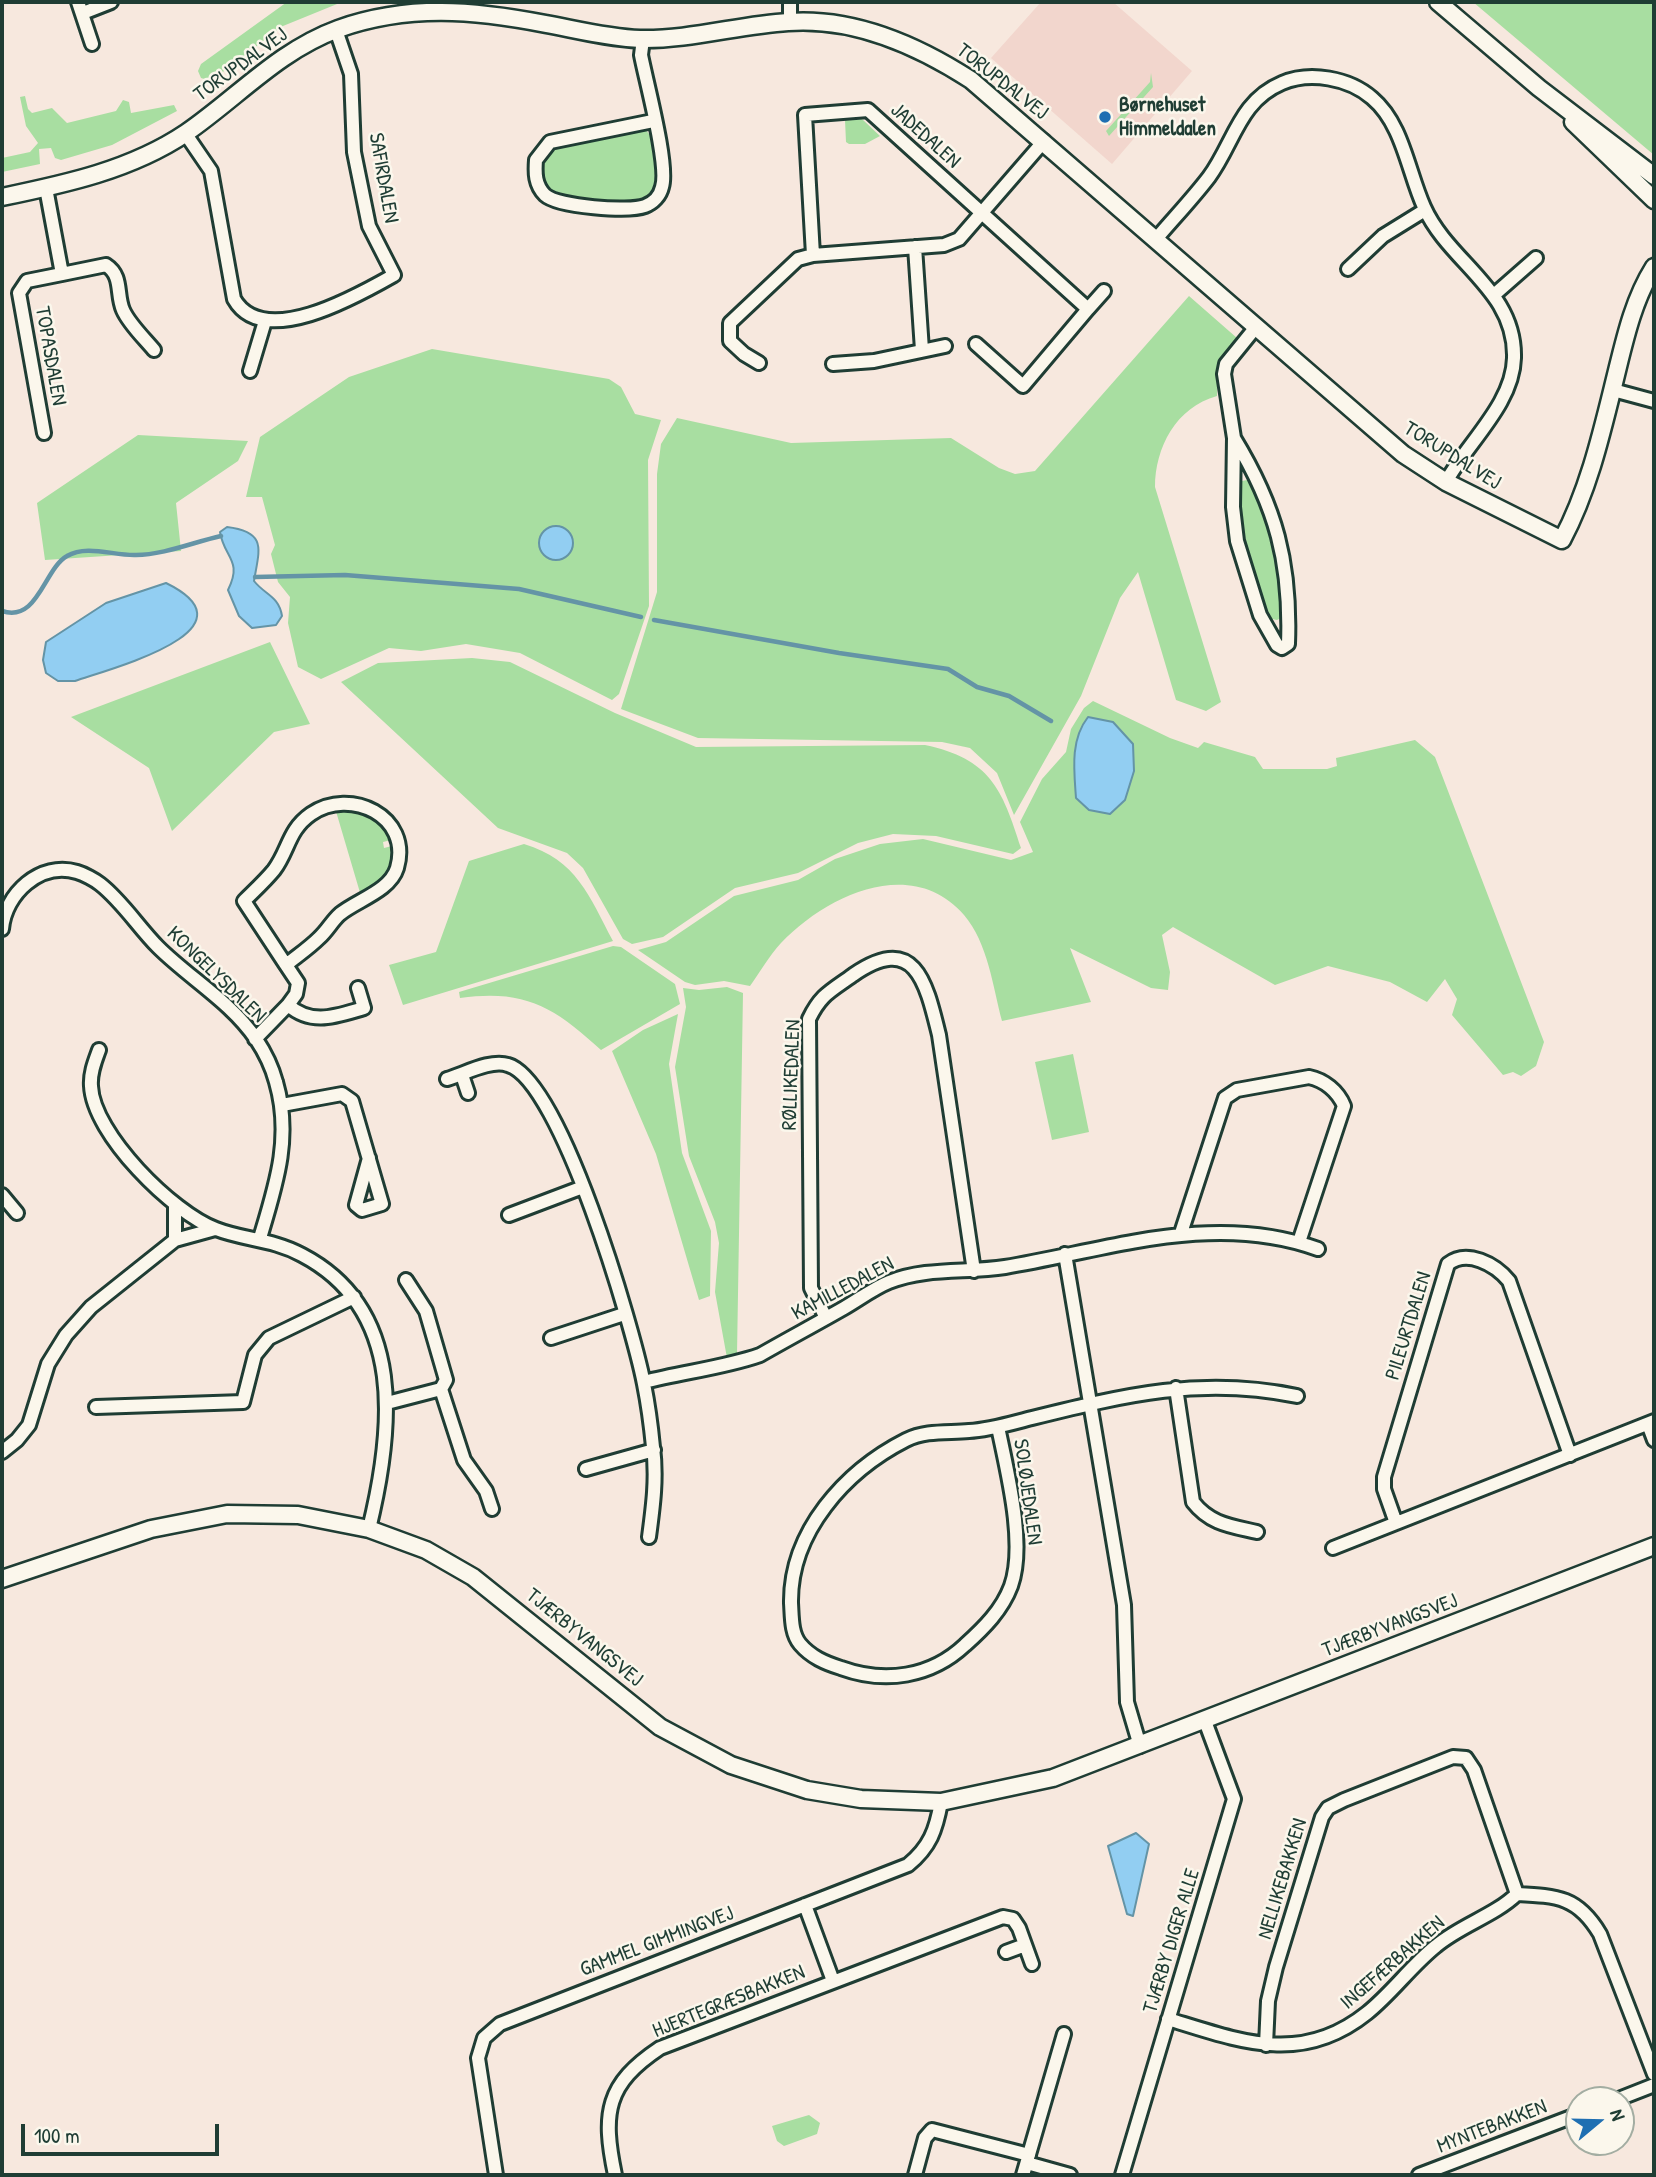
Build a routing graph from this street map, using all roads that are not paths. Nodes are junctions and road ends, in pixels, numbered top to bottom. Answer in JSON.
{"nodes":[{"id":1,"x":111,"y":2,"type":"edge"},
{"id":2,"x":790,"y":2,"type":"edge"},
{"id":3,"x":1438,"y":2,"type":"edge"},
{"id":4,"x":81,"y":7,"type":"edge"},
{"id":5,"x":790,"y":22,"type":"junction"},
{"id":6,"x":336,"y":30,"type":"junction"},
{"id":7,"x":643,"y":39,"type":"junction"},
{"id":8,"x":92,"y":44,"type":"dead end"},
{"id":9,"x":1539,"y":88,"type":"junction"},
{"id":10,"x":653,"y":121,"type":"junction"},
{"id":11,"x":185,"y":133,"type":"junction"},
{"id":12,"x":1044,"y":141,"type":"junction"},
{"id":13,"x":1654,"y":176,"type":"edge"},
{"id":14,"x":46,"y":188,"type":"junction"},
{"id":15,"x":2,"y":197,"type":"edge"},
{"id":16,"x":1654,"y":201,"type":"edge"},
{"id":17,"x":1425,"y":210,"type":"junction"},
{"id":18,"x":982,"y":214,"type":"junction"},
{"id":19,"x":1157,"y":238,"type":"junction"},
{"id":20,"x":915,"y":247,"type":"junction"},
{"id":21,"x":813,"y":255,"type":"junction"},
{"id":22,"x":1536,"y":258,"type":"dead end"},
{"id":23,"x":1654,"y":267,"type":"edge"},
{"id":24,"x":1348,"y":270,"type":"dead end"},
{"id":25,"x":62,"y":274,"type":"junction"},
{"id":26,"x":1104,"y":291,"type":"dead end"},
{"id":27,"x":1495,"y":294,"type":"junction"},
{"id":28,"x":1088,"y":309,"type":"junction"},
{"id":29,"x":265,"y":321,"type":"junction"},
{"id":30,"x":1256,"y":327,"type":"junction"},
{"id":31,"x":976,"y":344,"type":"dead end"},
{"id":32,"x":945,"y":346,"type":"dead end"},
{"id":33,"x":922,"y":350,"type":"junction"},
{"id":34,"x":154,"y":351,"type":"dead end"},
{"id":35,"x":759,"y":363,"type":"dead end"},
{"id":36,"x":833,"y":364,"type":"dead end"},
{"id":37,"x":250,"y":371,"type":"dead end"},
{"id":38,"x":1613,"y":390,"type":"junction"},
{"id":39,"x":1654,"y":401,"type":"edge"},
{"id":40,"x":44,"y":433,"type":"dead end"},
{"id":41,"x":1234,"y":438,"type":"junction"},
{"id":42,"x":1446,"y":482,"type":"junction"},
{"id":43,"x":2,"y":929,"type":"edge"},
{"id":44,"x":285,"y":965,"type":"junction"},
{"id":45,"x":358,"y":988,"type":"dead end"},
{"id":46,"x":288,"y":1005,"type":"junction"},
{"id":47,"x":256,"y":1038,"type":"junction"},
{"id":48,"x":99,"y":1050,"type":"dead end"},
{"id":49,"x":462,"y":1074,"type":"junction"},
{"id":50,"x":447,"y":1079,"type":"dead end"},
{"id":51,"x":468,"y":1093,"type":"dead end"},
{"id":52,"x":282,"y":1105,"type":"junction"},
{"id":53,"x":369,"y":1158,"type":"dead end"},
{"id":54,"x":583,"y":1186,"type":"junction"},
{"id":55,"x":2,"y":1195,"type":"edge"},
{"id":56,"x":175,"y":1204,"type":"junction"},
{"id":57,"x":17,"y":1213,"type":"dead end"},
{"id":58,"x":509,"y":1214,"type":"dead end"},
{"id":59,"x":215,"y":1229,"type":"junction"},
{"id":60,"x":1181,"y":1233,"type":"junction"},
{"id":61,"x":260,"y":1238,"type":"junction"},
{"id":62,"x":175,"y":1240,"type":"junction"},
{"id":63,"x":1299,"y":1242,"type":"junction"},
{"id":64,"x":1318,"y":1249,"type":"dead end"},
{"id":65,"x":1065,"y":1254,"type":"junction"},
{"id":66,"x":974,"y":1271,"type":"junction"},
{"id":67,"x":406,"y":1280,"type":"dead end"},
{"id":68,"x":354,"y":1297,"type":"junction"},
{"id":69,"x":624,"y":1314,"type":"junction"},
{"id":70,"x":826,"y":1318,"type":"junction"},
{"id":71,"x":551,"y":1338,"type":"dead end"},
{"id":72,"x":644,"y":1382,"type":"junction"},
{"id":73,"x":1176,"y":1388,"type":"junction"},
{"id":74,"x":441,"y":1389,"type":"junction"},
{"id":75,"x":1297,"y":1396,"type":"dead end"},
{"id":76,"x":387,"y":1403,"type":"junction"},
{"id":77,"x":1091,"y":1404,"type":"junction"},
{"id":78,"x":96,"y":1407,"type":"dead end"},
{"id":79,"x":1651,"y":1423,"type":"edge"},
{"id":80,"x":999,"y":1427,"type":"junction"},
{"id":81,"x":1654,"y":1440,"type":"edge"},
{"id":82,"x":653,"y":1450,"type":"junction"},
{"id":83,"x":2,"y":1452,"type":"edge"},
{"id":84,"x":1570,"y":1455,"type":"junction"},
{"id":85,"x":586,"y":1469,"type":"dead end"},
{"id":86,"x":492,"y":1509,"type":"dead end"},
{"id":87,"x":1396,"y":1523,"type":"junction"},
{"id":88,"x":369,"y":1529,"type":"junction"},
{"id":89,"x":1257,"y":1532,"type":"dead end"},
{"id":90,"x":649,"y":1537,"type":"dead end"},
{"id":91,"x":1654,"y":1546,"type":"edge"},
{"id":92,"x":1333,"y":1548,"type":"dead end"},
{"id":93,"x":2,"y":1579,"type":"edge"},
{"id":94,"x":1205,"y":1721,"type":"junction"},
{"id":95,"x":1140,"y":1746,"type":"junction"},
{"id":96,"x":941,"y":1802,"type":"junction"},
{"id":97,"x":1517,"y":1894,"type":"junction"},
{"id":98,"x":804,"y":1905,"type":"junction"},
{"id":99,"x":1026,"y":1945,"type":"junction"},
{"id":100,"x":1006,"y":1952,"type":"dead end"},
{"id":101,"x":1032,"y":1964,"type":"dead end"},
{"id":102,"x":833,"y":1981,"type":"junction"},
{"id":103,"x":1168,"y":2019,"type":"junction"},
{"id":104,"x":1064,"y":2034,"type":"dead end"},
{"id":105,"x":1266,"y":2045,"type":"junction"},
{"id":106,"x":1654,"y":2074,"type":"edge"},
{"id":107,"x":1654,"y":2085,"type":"edge"},
{"id":108,"x":1635,"y":2092,"type":"edge"},
{"id":109,"x":1565,"y":2120,"type":"edge"},
{"id":110,"x":1026,"y":2164,"type":"edge"},
{"id":111,"x":496,"y":2175,"type":"edge"},
{"id":112,"x":615,"y":2175,"type":"edge"},
{"id":113,"x":915,"y":2175,"type":"edge"},
{"id":114,"x":1070,"y":2175,"type":"edge"},
{"id":115,"x":1122,"y":2175,"type":"edge"},
{"id":116,"x":1419,"y":2175,"type":"edge"}],
"edges":[{"from":1,"to":4,"type":"street"},
{"from":2,"to":5,"type":"street"},
{"from":3,"to":9,"type":"street"},
{"from":4,"to":8,"type":"street"},
{"from":5,"to":7,"type":"street","name":"TORUPDALVEJ"},
{"from":5,"to":12,"type":"street","name":"TORUPDALVEJ"},
{"from":6,"to":7,"type":"street","name":"TORUPDALVEJ"},
{"from":6,"to":11,"type":"street","name":"TORUPDALVEJ"},
{"from":6,"to":29,"type":"street","name":"SAFIRDALEN"},
{"from":7,"to":10,"type":"street"},
{"from":9,"to":13,"type":"street"},
{"from":9,"to":16,"type":"street"},
{"from":10,"to":10,"type":"street"},
{"from":11,"to":14,"type":"street","name":"TORUPDALVEJ"},
{"from":11,"to":29,"type":"street"},
{"from":12,"to":18,"type":"street"},
{"from":12,"to":19,"type":"street","name":"TORUPDALVEJ"},
{"from":14,"to":15,"type":"street","name":"TORUPDALVEJ"},
{"from":14,"to":25,"type":"street"},
{"from":17,"to":19,"type":"street"},
{"from":17,"to":24,"type":"street"},
{"from":17,"to":27,"type":"street"},
{"from":18,"to":20,"type":"street"},
{"from":18,"to":21,"type":"street","name":"JADEDALEN"},
{"from":18,"to":28,"type":"street","name":"JADEDALEN"},
{"from":19,"to":30,"type":"street","name":"TORUPDALVEJ"},
{"from":20,"to":21,"type":"street"},
{"from":20,"to":33,"type":"street"},
{"from":21,"to":35,"type":"street"},
{"from":22,"to":27,"type":"street"},
{"from":23,"to":38,"type":"street","name":"TORUPDALVEJ"},
{"from":25,"to":34,"type":"street","name":"TOPASDALEN"},
{"from":25,"to":40,"type":"street","name":"TOPASDALEN"},
{"from":26,"to":28,"type":"street"},
{"from":27,"to":42,"type":"street"},
{"from":28,"to":31,"type":"street"},
{"from":29,"to":37,"type":"street"},
{"from":30,"to":41,"type":"street"},
{"from":30,"to":42,"type":"street","name":"TORUPDALVEJ"},
{"from":32,"to":33,"type":"street"},
{"from":33,"to":36,"type":"street"},
{"from":38,"to":39,"type":"street"},
{"from":38,"to":42,"type":"street","name":"TORUPDALVEJ"},
{"from":41,"to":41,"type":"street"},
{"from":43,"to":47,"type":"street","name":"KONGELYSDALEN"},
{"from":44,"to":44,"type":"street"},
{"from":44,"to":46,"type":"street"},
{"from":45,"to":46,"type":"street"},
{"from":46,"to":47,"type":"street"},
{"from":47,"to":52,"type":"street","name":"KONGELYSDALEN"},
{"from":48,"to":56,"type":"street"},
{"from":49,"to":50,"type":"street"},
{"from":49,"to":51,"type":"street"},
{"from":49,"to":54,"type":"street"},
{"from":52,"to":53,"type":"street"},
{"from":52,"to":61,"type":"street","name":"KONGELYSDALEN"},
{"from":54,"to":58,"type":"street"},
{"from":54,"to":69,"type":"street"},
{"from":55,"to":57,"type":"street"},
{"from":56,"to":59,"type":"street"},
{"from":56,"to":62,"type":"street"},
{"from":59,"to":61,"type":"street"},
{"from":59,"to":62,"type":"street"},
{"from":60,"to":63,"type":"street","name":"KAMILLEDALEN"},
{"from":60,"to":63,"type":"street"},
{"from":60,"to":65,"type":"street","name":"KAMILLEDALEN"},
{"from":61,"to":68,"type":"street"},
{"from":62,"to":83,"type":"street"},
{"from":63,"to":64,"type":"street","name":"KAMILLEDALEN"},
{"from":65,"to":66,"type":"street","name":"KAMILLEDALEN"},
{"from":65,"to":77,"type":"street"},
{"from":66,"to":70,"type":"street","name":"KAMILLEDALEN"},
{"from":66,"to":70,"type":"street","name":"RØLLIKEDALEN"},
{"from":67,"to":74,"type":"street"},
{"from":68,"to":76,"type":"street"},
{"from":68,"to":78,"type":"street"},
{"from":69,"to":71,"type":"street"},
{"from":69,"to":72,"type":"street"},
{"from":70,"to":72,"type":"street","name":"KAMILLEDALEN"},
{"from":72,"to":82,"type":"street"},
{"from":73,"to":75,"type":"street","name":"SOLØJEDALEN"},
{"from":73,"to":77,"type":"street","name":"SOLØJEDALEN"},
{"from":73,"to":89,"type":"street"},
{"from":74,"to":76,"type":"street"},
{"from":74,"to":86,"type":"street"},
{"from":76,"to":88,"type":"street"},
{"from":77,"to":80,"type":"street","name":"SOLØJEDALEN"},
{"from":77,"to":95,"type":"street"},
{"from":79,"to":81,"type":"street"},
{"from":79,"to":84,"type":"street"},
{"from":80,"to":80,"type":"street","name":"SOLØJEDALEN"},
{"from":82,"to":85,"type":"street"},
{"from":82,"to":90,"type":"street"},
{"from":84,"to":87,"type":"street"},
{"from":84,"to":87,"type":"street","name":"PILEURTDALEN"},
{"from":87,"to":92,"type":"street"},
{"from":88,"to":93,"type":"street","name":"TJÆRBYVANGSVEJ"},
{"from":88,"to":96,"type":"street","name":"TJÆRBYVANGSVEJ"},
{"from":91,"to":94,"type":"street","name":"TJÆRBYVANGSVEJ"},
{"from":94,"to":95,"type":"street","name":"TJÆRBYVANGSVEJ"},
{"from":94,"to":103,"type":"street","name":"TJÆRBY DIGER ALLE"},
{"from":95,"to":96,"type":"street","name":"TJÆRBYVANGSVEJ"},
{"from":96,"to":98,"type":"street","name":"GAMMEL GIMMINGVEJ"},
{"from":97,"to":105,"type":"street","name":"INGEFÆRBAKKEN"},
{"from":97,"to":105,"type":"street","name":"NELLIKEBAKKEN"},
{"from":97,"to":106,"type":"street"},
{"from":98,"to":102,"type":"street","name":"HJERTEGRÆSBAKKEN"},
{"from":98,"to":111,"type":"street","name":"GAMMEL GIMMINGVEJ"},
{"from":99,"to":100,"type":"street"},
{"from":99,"to":101,"type":"street","name":"HJERTEGRÆSBAKKEN"},
{"from":99,"to":102,"type":"street","name":"HJERTEGRÆSBAKKEN"},
{"from":102,"to":112,"type":"street","name":"HJERTEGRÆSBAKKEN"},
{"from":103,"to":105,"type":"street","name":"INGEFÆRBAKKEN"},
{"from":103,"to":115,"type":"street","name":"TJÆRBY DIGER ALLE"},
{"from":104,"to":110,"type":"street"},
{"from":107,"to":108,"type":"street"},
{"from":109,"to":116,"type":"street","name":"MYNTEBAKKEN"},
{"from":110,"to":113,"type":"street"},
{"from":110,"to":114,"type":"street"}]}
